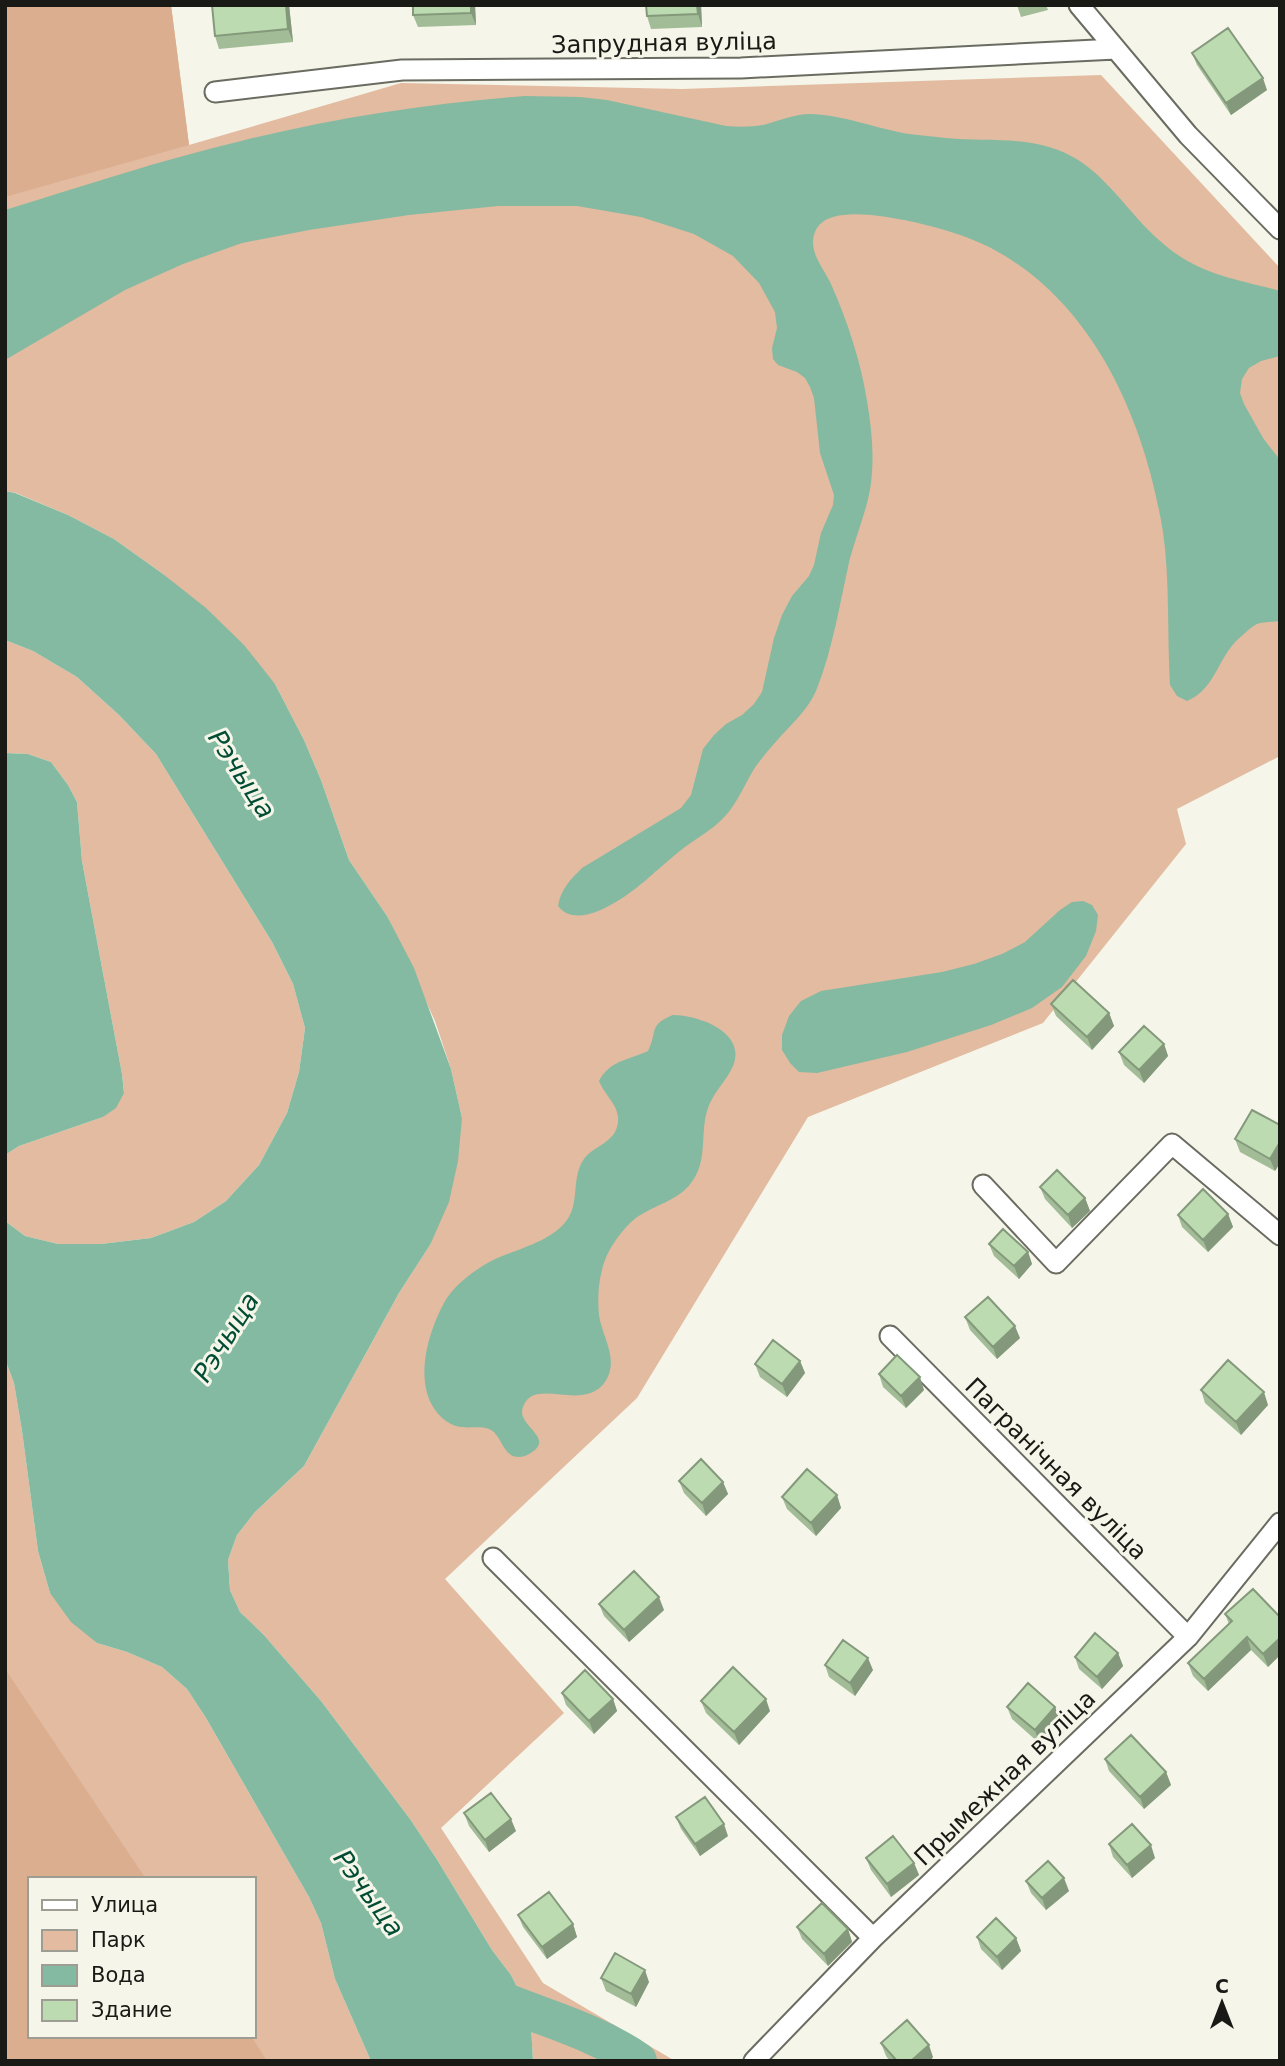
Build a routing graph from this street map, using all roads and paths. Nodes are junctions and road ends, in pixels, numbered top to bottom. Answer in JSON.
{"nodes":[{"id":1,"x":1079,"y":5,"type":"edge"},
{"id":2,"x":1116,"y":49,"type":"junction"},
{"id":3,"x":215,"y":92,"type":"dead end"},
{"id":4,"x":1280,"y":229,"type":"edge"},
{"id":5,"x":983,"y":1185,"type":"dead end"},
{"id":6,"x":1280,"y":1235,"type":"edge"},
{"id":7,"x":890,"y":1336,"type":"dead end"},
{"id":8,"x":1280,"y":1523,"type":"edge"},
{"id":9,"x":493,"y":1558,"type":"dead end"},
{"id":10,"x":1188,"y":1637,"type":"junction"},
{"id":11,"x":873,"y":1938,"type":"junction"},
{"id":12,"x":754,"y":2061,"type":"edge"}],
"edges":[{"from":1,"to":2,"type":"street"},
{"from":2,"to":3,"type":"street","name":"Запрудная вуліца"},
{"from":2,"to":4,"type":"street"},
{"from":5,"to":6,"type":"street"},
{"from":7,"to":10,"type":"street","name":"Пагранічная вуліца"},
{"from":8,"to":10,"type":"street","name":"Прымежная вуліца"},
{"from":9,"to":11,"type":"street"},
{"from":10,"to":11,"type":"street","name":"Прымежная вуліца"},
{"from":11,"to":12,"type":"street","name":"Прымежная вуліца"}]}
